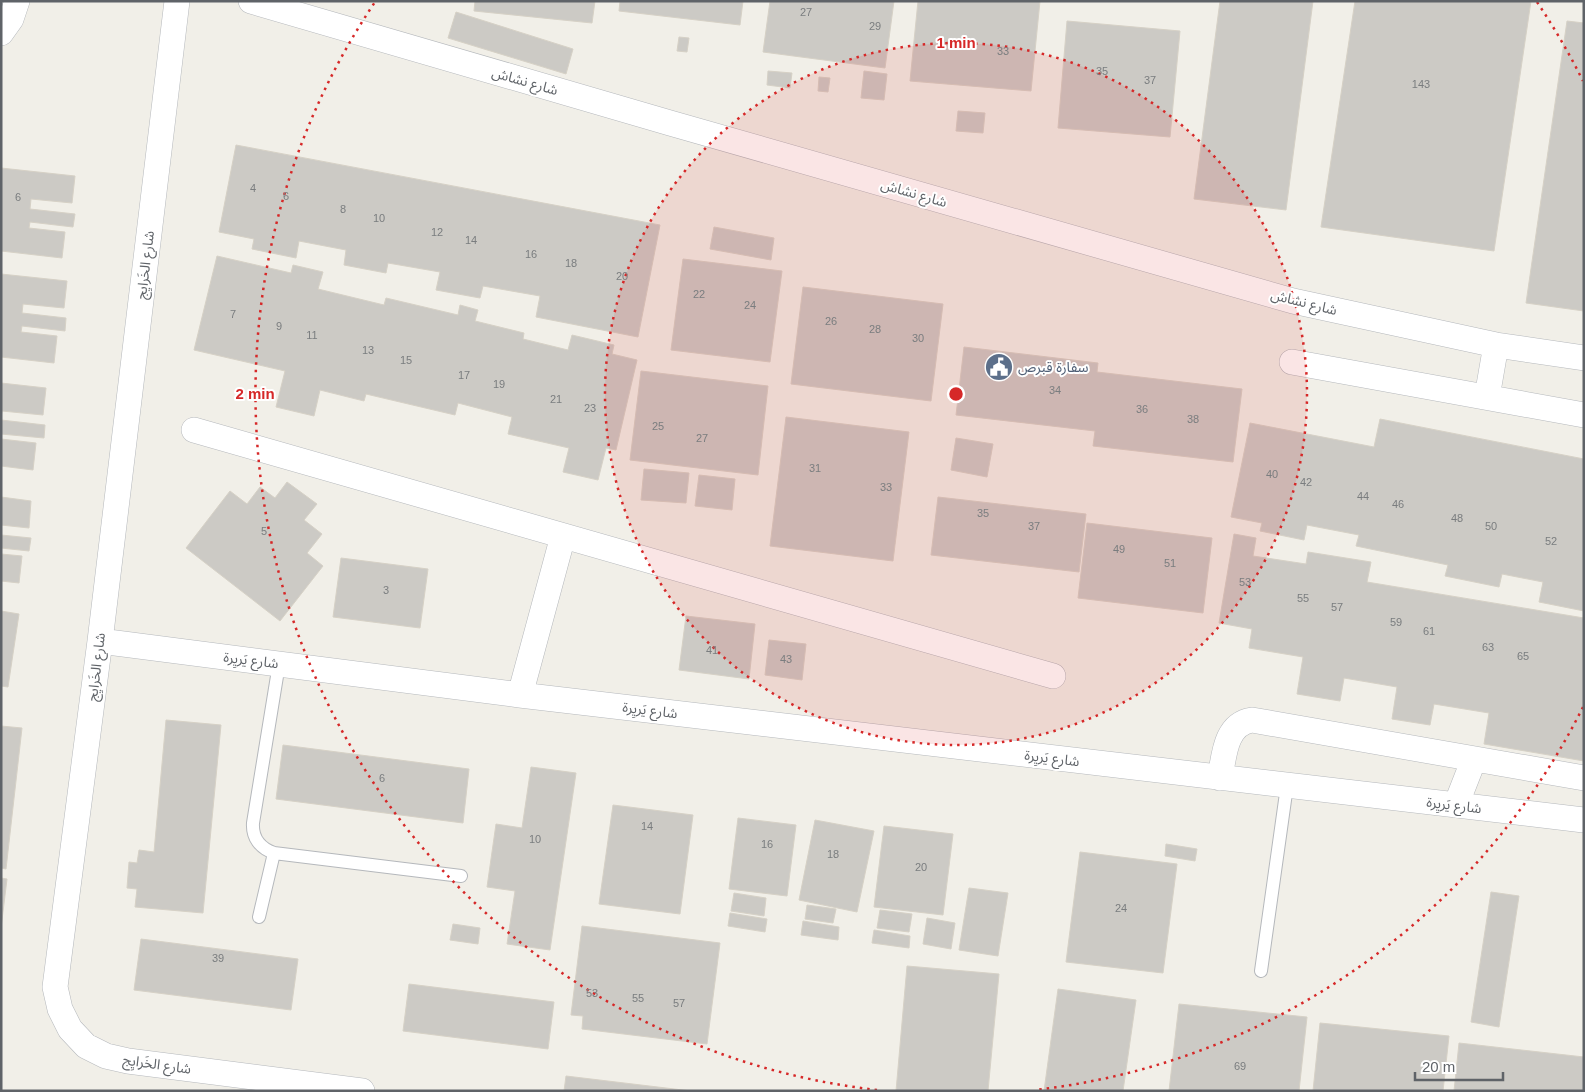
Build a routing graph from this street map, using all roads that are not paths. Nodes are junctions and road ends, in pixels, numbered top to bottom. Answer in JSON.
{"nodes":[{"id":1,"x":17,"y":1,"type":"edge"},
{"id":2,"x":177,"y":1,"type":"edge"},
{"id":3,"x":251,"y":1,"type":"edge"},
{"id":4,"x":1,"y":32,"type":"edge"},
{"id":5,"x":1496,"y":345,"type":"junction"},
{"id":6,"x":1584,"y":358,"type":"edge"},
{"id":7,"x":1292,"y":362,"type":"dead end"},
{"id":8,"x":1487,"y":397,"type":"junction"},
{"id":9,"x":1584,"y":415,"type":"edge"},
{"id":10,"x":194,"y":430,"type":"dead end"},
{"id":11,"x":563,"y":536,"type":"junction"},
{"id":12,"x":100,"y":641,"type":"junction"},
{"id":13,"x":279,"y":664,"type":"junction"},
{"id":14,"x":1053,"y":676,"type":"dead end"},
{"id":15,"x":520,"y":695,"type":"junction"},
{"id":16,"x":1474,"y":759,"type":"junction"},
{"id":17,"x":1220,"y":778,"type":"junction"},
{"id":18,"x":1584,"y":778,"type":"edge"},
{"id":19,"x":1288,"y":786,"type":"junction"},
{"id":20,"x":1456,"y":805,"type":"junction"},
{"id":21,"x":1584,"y":820,"type":"edge"},
{"id":22,"x":274,"y":853,"type":"junction"},
{"id":23,"x":461,"y":876,"type":"dead end"},
{"id":24,"x":259,"y":917,"type":"dead end"},
{"id":25,"x":1261,"y":971,"type":"dead end"},
{"id":26,"x":362,"y":1091,"type":"edge"}],
"edges":[{"from":1,"to":4,"type":"street"},
{"from":2,"to":12,"type":"street","name":"شارع الخَرايِج"},
{"from":3,"to":5,"type":"street","name":"شارع نشاش"},
{"from":5,"to":6,"type":"street","name":"شارع نشاش"},
{"from":5,"to":8,"type":"street"},
{"from":7,"to":8,"type":"street"},
{"from":8,"to":9,"type":"street"},
{"from":10,"to":11,"type":"street"},
{"from":11,"to":14,"type":"street"},
{"from":11,"to":15,"type":"street"},
{"from":12,"to":13,"type":"street","name":"شارع يَريِرة"},
{"from":12,"to":26,"type":"street","name":"شارع الخَرايِج"},
{"from":13,"to":15,"type":"street","name":"شارع يَريِرة"},
{"from":13,"to":22,"type":"lane"},
{"from":15,"to":17,"type":"street","name":"شارع يَريِرة"},
{"from":16,"to":17,"type":"street"},
{"from":16,"to":18,"type":"street"},
{"from":16,"to":20,"type":"street"},
{"from":17,"to":19,"type":"street","name":"شارع يَريِرة"},
{"from":19,"to":20,"type":"street","name":"شارع يَريِرة"},
{"from":19,"to":25,"type":"lane"},
{"from":20,"to":21,"type":"street","name":"شارع يَريِرة"},
{"from":22,"to":23,"type":"lane"},
{"from":22,"to":24,"type":"lane"}]}
